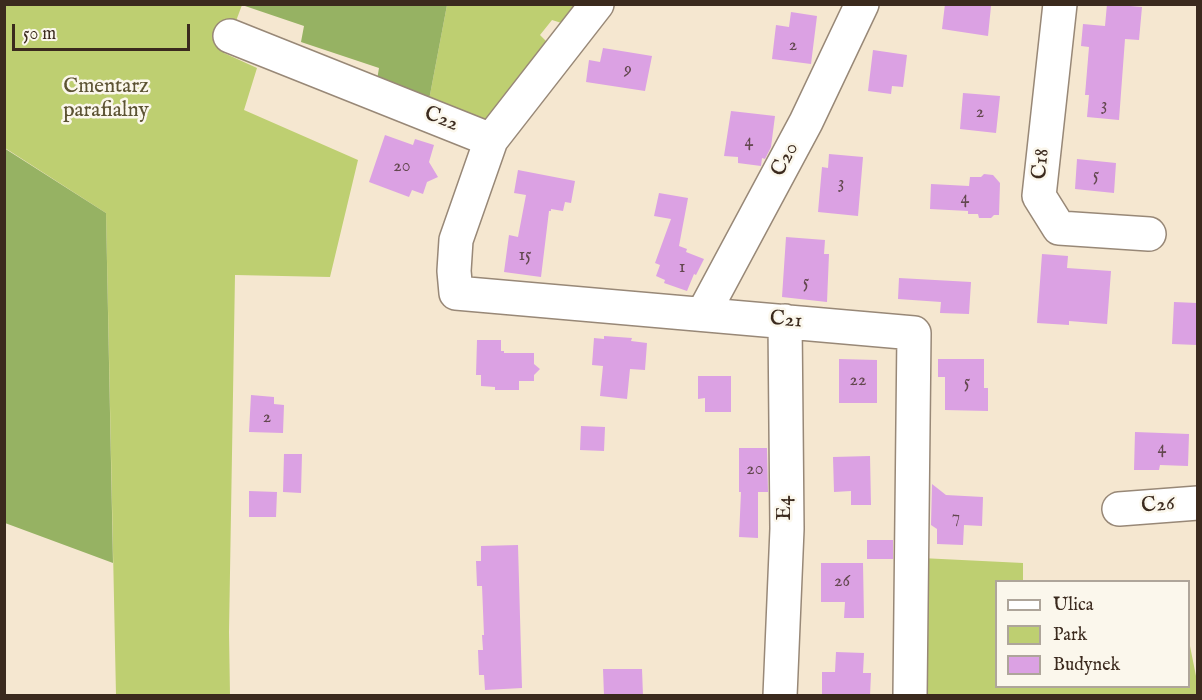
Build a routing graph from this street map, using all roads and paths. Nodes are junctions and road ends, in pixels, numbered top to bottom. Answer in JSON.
{"nodes":[{"id":1,"x":597,"y":4,"type":"edge"},
{"id":2,"x":862,"y":4,"type":"edge"},
{"id":3,"x":1060,"y":4,"type":"edge"},
{"id":4,"x":230,"y":36,"type":"dead end"},
{"id":5,"x":491,"y":140,"type":"junction"},
{"id":6,"x":1149,"y":234,"type":"dead end"},
{"id":7,"x":704,"y":314,"type":"junction"},
{"id":8,"x":785,"y":321,"type":"junction"},
{"id":9,"x":1197,"y":503,"type":"edge"},
{"id":10,"x":1119,"y":509,"type":"dead end"},
{"id":11,"x":780,"y":696,"type":"edge"},
{"id":12,"x":910,"y":696,"type":"edge"}],
"edges":[{"from":1,"to":5,"type":"street"},
{"from":2,"to":7,"type":"street","name":"C20"},
{"from":3,"to":6,"type":"street","name":"C18"},
{"from":4,"to":5,"type":"street","name":"C22"},
{"from":5,"to":7,"type":"street","name":"C21"},
{"from":7,"to":8,"type":"street","name":"C21"},
{"from":8,"to":11,"type":"street","name":"E4"},
{"from":8,"to":12,"type":"street","name":"C21"},
{"from":9,"to":10,"type":"street","name":"C26"}]}
